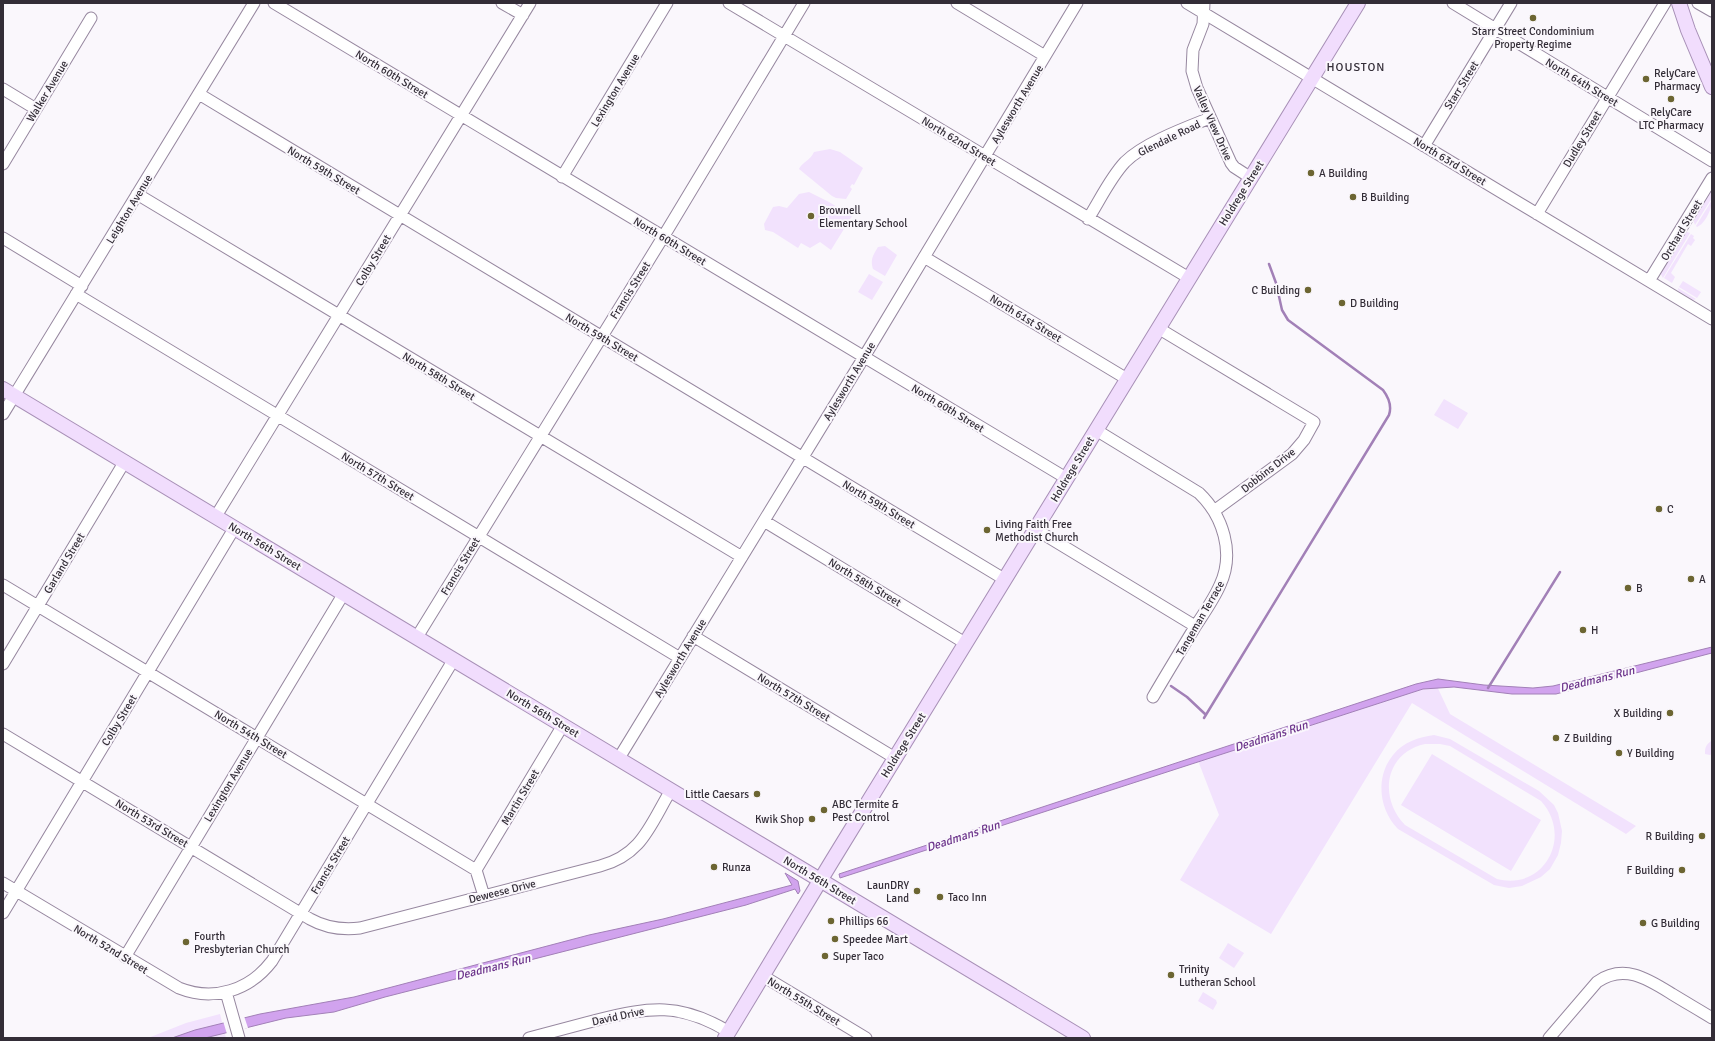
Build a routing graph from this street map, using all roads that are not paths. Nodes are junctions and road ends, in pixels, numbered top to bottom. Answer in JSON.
{"nodes":[{"id":1,"x":254,"y":3,"type":"edge"},
{"id":2,"x":274,"y":3,"type":"edge"},
{"id":3,"x":502,"y":3,"type":"edge"},
{"id":4,"x":530,"y":3,"type":"edge"},
{"id":5,"x":667,"y":3,"type":"edge"},
{"id":6,"x":729,"y":3,"type":"edge"},
{"id":7,"x":804,"y":3,"type":"edge"},
{"id":8,"x":957,"y":3,"type":"edge"},
{"id":9,"x":1078,"y":3,"type":"edge"},
{"id":10,"x":1187,"y":3,"type":"edge"},
{"id":11,"x":1358,"y":3,"type":"edge"},
{"id":12,"x":1453,"y":3,"type":"edge"},
{"id":13,"x":1511,"y":3,"type":"edge"},
{"id":14,"x":1665,"y":3,"type":"edge"},
{"id":15,"x":1679,"y":3,"type":"edge"},
{"id":16,"x":1698,"y":3,"type":"edge"},
{"id":17,"x":1204,"y":8,"type":"edge"},
{"id":18,"x":1712,"y":11,"type":"edge"},
{"id":19,"x":523,"y":15,"type":"junction"},
{"id":20,"x":91,"y":18,"type":"dead end"},
{"id":21,"x":1495,"y":29,"type":"junction"},
{"id":22,"x":784,"y":36,"type":"junction"},
{"id":23,"x":1045,"y":56,"type":"junction"},
{"id":24,"x":1312,"y":78,"type":"junction"},
{"id":25,"x":1712,"y":87,"type":"edge"},
{"id":26,"x":3,"y":89,"type":"edge"},
{"id":27,"x":198,"y":94,"type":"junction"},
{"id":28,"x":1608,"y":97,"type":"junction"},
{"id":29,"x":36,"y":109,"type":"junction"},
{"id":30,"x":462,"y":116,"type":"junction"},
{"id":31,"x":1210,"y":118,"type":"junction"},
{"id":32,"x":1424,"y":146,"type":"junction"},
{"id":33,"x":985,"y":156,"type":"junction"},
{"id":34,"x":1712,"y":161,"type":"edge"},
{"id":35,"x":3,"y":164,"type":"edge"},
{"id":36,"x":562,"y":177,"type":"junction"},
{"id":37,"x":1251,"y":178,"type":"junction"},
{"id":38,"x":1712,"y":178,"type":"edge"},
{"id":39,"x":137,"y":194,"type":"junction"},
{"id":40,"x":1537,"y":214,"type":"junction"},
{"id":41,"x":400,"y":215,"type":"junction"},
{"id":42,"x":1088,"y":219,"type":"junction"},
{"id":43,"x":663,"y":236,"type":"junction"},
{"id":44,"x":3,"y":238,"type":"edge"},
{"id":45,"x":924,"y":257,"type":"junction"},
{"id":46,"x":1189,"y":278,"type":"junction"},
{"id":47,"x":1649,"y":281,"type":"junction"},
{"id":48,"x":79,"y":290,"type":"junction"},
{"id":49,"x":339,"y":316,"type":"junction"},
{"id":50,"x":1712,"y":319,"type":"edge"},
{"id":51,"x":1158,"y":328,"type":"junction"},
{"id":52,"x":601,"y":336,"type":"junction"},
{"id":53,"x":864,"y":357,"type":"junction"},
{"id":54,"x":1127,"y":379,"type":"junction"},
{"id":55,"x":9,"y":392,"type":"edge"},
{"id":56,"x":3,"y":414,"type":"edge"},
{"id":57,"x":277,"y":415,"type":"junction"},
{"id":58,"x":1096,"y":430,"type":"junction"},
{"id":59,"x":540,"y":436,"type":"junction"},
{"id":60,"x":803,"y":458,"type":"junction"},
{"id":61,"x":125,"y":461,"type":"junction"},
{"id":62,"x":1066,"y":478,"type":"junction"},
{"id":63,"x":1214,"y":511,"type":"junction"},
{"id":64,"x":216,"y":516,"type":"junction"},
{"id":65,"x":764,"y":522,"type":"junction"},
{"id":66,"x":234,"y":528,"type":"junction"},
{"id":67,"x":1035,"y":529,"type":"junction"},
{"id":68,"x":478,"y":536,"type":"junction"},
{"id":69,"x":742,"y":557,"type":"junction"},
{"id":70,"x":1004,"y":579,"type":"junction"},
{"id":71,"x":3,"y":584,"type":"edge"},
{"id":72,"x":344,"y":593,"type":"junction"},
{"id":73,"x":38,"y":606,"type":"junction"},
{"id":74,"x":1195,"y":626,"type":"junction"},
{"id":75,"x":693,"y":636,"type":"junction"},
{"id":76,"x":417,"y":637,"type":"junction"},
{"id":77,"x":965,"y":643,"type":"junction"},
{"id":78,"x":680,"y":658,"type":"junction"},
{"id":79,"x":454,"y":659,"type":"junction"},
{"id":80,"x":3,"y":664,"type":"edge"},
{"id":81,"x":148,"y":672,"type":"junction"},
{"id":82,"x":1153,"y":697,"type":"dead end"},
{"id":83,"x":563,"y":725,"type":"junction"},
{"id":84,"x":3,"y":734,"type":"edge"},
{"id":85,"x":257,"y":738,"type":"junction"},
{"id":86,"x":619,"y":758,"type":"junction"},
{"id":87,"x":895,"y":758,"type":"junction"},
{"id":88,"x":82,"y":782,"type":"junction"},
{"id":89,"x":671,"y":790,"type":"junction"},
{"id":90,"x":367,"y":803,"type":"junction"},
{"id":91,"x":191,"y":847,"type":"junction"},
{"id":92,"x":476,"y":870,"type":"junction"},
{"id":93,"x":820,"y":880,"type":"junction"},
{"id":94,"x":3,"y":883,"type":"edge"},
{"id":95,"x":16,"y":891,"type":"junction"},
{"id":96,"x":484,"y":896,"type":"junction"},
{"id":97,"x":3,"y":913,"type":"edge"},
{"id":98,"x":301,"y":913,"type":"junction"},
{"id":99,"x":125,"y":957,"type":"junction"},
{"id":100,"x":763,"y":976,"type":"junction"},
{"id":101,"x":226,"y":992,"type":"junction"},
{"id":102,"x":1712,"y":1018,"type":"edge"},
{"id":103,"x":562,"y":1034,"type":"edge"},
{"id":104,"x":238,"y":1035,"type":"edge"},
{"id":105,"x":727,"y":1035,"type":"edge"},
{"id":106,"x":1080,"y":1037,"type":"edge"},
{"id":107,"x":1551,"y":1037,"type":"edge"},
{"id":108,"x":529,"y":1038,"type":"edge"},
{"id":109,"x":866,"y":1038,"type":"edge"}],
"edges":[{"from":1,"to":27,"type":"street","name":"Leighton Avenue"},
{"from":2,"to":30,"type":"street","name":"North 60th Street"},
{"from":3,"to":19,"type":"street"},
{"from":4,"to":19,"type":"street","name":"Colby Street"},
{"from":5,"to":36,"type":"street","name":"Lexington Avenue"},
{"from":6,"to":22,"type":"street","name":"North 62nd Street"},
{"from":7,"to":22,"type":"street","name":"Francis Street"},
{"from":8,"to":23,"type":"street"},
{"from":9,"to":23,"type":"street","name":"Aylesworth Avenue"},
{"from":10,"to":17,"type":"street","name":"North 63rd Street"},
{"from":11,"to":24,"type":"main road","name":"Holdrege Street"},
{"from":12,"to":21,"type":"street","name":"North 64th Street"},
{"from":13,"to":21,"type":"street","name":"Starr Street"},
{"from":14,"to":28,"type":"street","name":"Dudley Street"},
{"from":15,"to":25,"type":"main road"},
{"from":16,"to":18,"type":"street"},
{"from":17,"to":24,"type":"street","name":"North 63rd Street"},
{"from":17,"to":31,"type":"street","name":"Valley View Drive"},
{"from":19,"to":30,"type":"street","name":"Colby Street"},
{"from":20,"to":29,"type":"street","name":"Walker Avenue"},
{"from":21,"to":28,"type":"street","name":"North 64th Street"},
{"from":21,"to":32,"type":"street","name":"Starr Street"},
{"from":22,"to":33,"type":"street","name":"North 62nd Street"},
{"from":22,"to":43,"type":"street","name":"Francis Street"},
{"from":23,"to":33,"type":"street","name":"Aylesworth Avenue"},
{"from":24,"to":32,"type":"street","name":"North 63rd Street"},
{"from":24,"to":37,"type":"main road","name":"Holdrege Street"},
{"from":26,"to":29,"type":"street"},
{"from":27,"to":39,"type":"street","name":"Leighton Avenue"},
{"from":27,"to":41,"type":"street","name":"North 59th Street"},
{"from":28,"to":34,"type":"street","name":"North 64th Street"},
{"from":28,"to":40,"type":"street","name":"Dudley Street"},
{"from":29,"to":35,"type":"street","name":"Walker Avenue"},
{"from":30,"to":36,"type":"street","name":"North 60th Street"},
{"from":30,"to":41,"type":"street","name":"Colby Street"},
{"from":31,"to":37,"type":"street","name":"Valley View Drive"},
{"from":31,"to":42,"type":"street","name":"Glendale Road"},
{"from":32,"to":40,"type":"street","name":"North 63rd Street"},
{"from":33,"to":42,"type":"street","name":"North 62nd Street"},
{"from":33,"to":45,"type":"street","name":"Aylesworth Avenue"},
{"from":36,"to":43,"type":"street","name":"North 60th Street"},
{"from":37,"to":46,"type":"main road","name":"Holdrege Street"},
{"from":38,"to":47,"type":"street","name":"Orchard Street"},
{"from":39,"to":48,"type":"street","name":"Leighton Avenue"},
{"from":39,"to":49,"type":"street","name":"North 58th Street"},
{"from":40,"to":47,"type":"street","name":"North 63rd Street"},
{"from":41,"to":49,"type":"street","name":"Colby Street"},
{"from":41,"to":52,"type":"street","name":"North 59th Street"},
{"from":42,"to":46,"type":"street","name":"North 62nd Street"},
{"from":43,"to":52,"type":"street","name":"Francis Street"},
{"from":43,"to":53,"type":"street","name":"North 60th Street"},
{"from":44,"to":48,"type":"street","name":"North 57th Street"},
{"from":45,"to":53,"type":"street","name":"Aylesworth Avenue"},
{"from":45,"to":54,"type":"street","name":"North 61st Street"},
{"from":46,"to":51,"type":"main road","name":"Holdrege Street"},
{"from":47,"to":50,"type":"street","name":"North 63rd Street"},
{"from":48,"to":55,"type":"street","name":"Leighton Avenue"},
{"from":48,"to":57,"type":"street","name":"North 57th Street"},
{"from":49,"to":57,"type":"street","name":"Colby Street"},
{"from":49,"to":59,"type":"street","name":"North 58th Street"},
{"from":51,"to":54,"type":"main road","name":"Holdrege Street"},
{"from":51,"to":63,"type":"street","name":"Dobbins Drive"},
{"from":52,"to":59,"type":"street","name":"Francis Street"},
{"from":52,"to":60,"type":"street","name":"North 59th Street"},
{"from":53,"to":60,"type":"street","name":"Aylesworth Avenue"},
{"from":53,"to":62,"type":"street","name":"North 60th Street"},
{"from":54,"to":58,"type":"main road","name":"Holdrege Street"},
{"from":55,"to":56,"type":"street","name":"Leighton Avenue"},
{"from":55,"to":61,"type":"main road","name":"North 56th Street"},
{"from":57,"to":64,"type":"street","name":"Colby Street"},
{"from":57,"to":68,"type":"street","name":"North 57th Street"},
{"from":58,"to":62,"type":"main road","name":"Holdrege Street"},
{"from":58,"to":63,"type":"street"},
{"from":59,"to":68,"type":"street","name":"Francis Street"},
{"from":59,"to":69,"type":"street","name":"North 58th Street"},
{"from":60,"to":65,"type":"street","name":"Aylesworth Avenue"},
{"from":60,"to":70,"type":"street","name":"North 59th Street"},
{"from":61,"to":64,"type":"main road","name":"North 56th Street"},
{"from":61,"to":73,"type":"street","name":"Garland Street"},
{"from":62,"to":67,"type":"main road","name":"Holdrege Street"},
{"from":63,"to":74,"type":"street","name":"Tangeman Terrace"},
{"from":64,"to":66,"type":"main road","name":"North 56th Street"},
{"from":65,"to":69,"type":"street","name":"Aylesworth Avenue"},
{"from":65,"to":77,"type":"street","name":"North 58th Street"},
{"from":66,"to":72,"type":"main road","name":"North 56th Street"},
{"from":66,"to":81,"type":"street","name":"Colby Street"},
{"from":67,"to":70,"type":"main road","name":"Holdrege Street"},
{"from":67,"to":74,"type":"street"},
{"from":68,"to":76,"type":"street","name":"Francis Street"},
{"from":68,"to":78,"type":"street","name":"North 57th Street"},
{"from":69,"to":75,"type":"street","name":"Aylesworth Avenue"},
{"from":70,"to":77,"type":"main road","name":"Holdrege Street"},
{"from":71,"to":73,"type":"street","name":"North 54th Street"},
{"from":72,"to":76,"type":"main road","name":"North 56th Street"},
{"from":72,"to":85,"type":"street","name":"Lexington Avenue"},
{"from":73,"to":80,"type":"street","name":"Garland Street"},
{"from":73,"to":81,"type":"street","name":"North 54th Street"},
{"from":74,"to":82,"type":"street","name":"Tangeman Terrace"},
{"from":75,"to":78,"type":"street","name":"Aylesworth Avenue"},
{"from":75,"to":87,"type":"street","name":"North 57th Street"},
{"from":76,"to":79,"type":"main road","name":"North 56th Street"},
{"from":77,"to":87,"type":"main road","name":"Holdrege Street"},
{"from":78,"to":86,"type":"street","name":"Aylesworth Avenue"},
{"from":79,"to":83,"type":"main road","name":"North 56th Street"},
{"from":79,"to":90,"type":"street","name":"Francis Street"},
{"from":81,"to":85,"type":"street","name":"North 54th Street"},
{"from":81,"to":88,"type":"street","name":"Colby Street"},
{"from":83,"to":86,"type":"main road","name":"North 56th Street"},
{"from":83,"to":92,"type":"street","name":"Martin Street"},
{"from":84,"to":88,"type":"street","name":"North 53rd Street"},
{"from":85,"to":90,"type":"street","name":"North 54th Street"},
{"from":85,"to":91,"type":"street","name":"Lexington Avenue"},
{"from":86,"to":89,"type":"main road","name":"North 56th Street"},
{"from":87,"to":93,"type":"main road","name":"Holdrege Street"},
{"from":88,"to":91,"type":"street","name":"North 53rd Street"},
{"from":88,"to":95,"type":"street","name":"Colby Street"},
{"from":89,"to":93,"type":"main road","name":"North 56th Street"},
{"from":89,"to":96,"type":"street","name":"Deweese Drive"},
{"from":90,"to":92,"type":"street","name":"North 54th Street"},
{"from":90,"to":98,"type":"street","name":"Francis Street"},
{"from":91,"to":98,"type":"street","name":"North 53rd Street"},
{"from":91,"to":99,"type":"street","name":"Lexington Avenue"},
{"from":92,"to":96,"type":"street"},
{"from":93,"to":100,"type":"main road","name":"Holdrege Street"},
{"from":93,"to":106,"type":"main road","name":"North 56th Street"},
{"from":94,"to":95,"type":"street","name":"North 52nd Street"},
{"from":95,"to":97,"type":"street","name":"Colby Street"},
{"from":95,"to":99,"type":"street","name":"North 52nd Street"},
{"from":96,"to":98,"type":"street","name":"Deweese Drive"},
{"from":98,"to":101,"type":"street","name":"Francis Street"},
{"from":99,"to":101,"type":"street","name":"North 52nd Street"},
{"from":100,"to":105,"type":"main road","name":"Holdrege Street"},
{"from":100,"to":109,"type":"street","name":"North 55th Street"},
{"from":101,"to":104,"type":"street"},
{"from":102,"to":107,"type":"street"},
{"from":103,"to":105,"type":"street","name":"David Drive"},
{"from":103,"to":108,"type":"street","name":"David Drive"}]}
